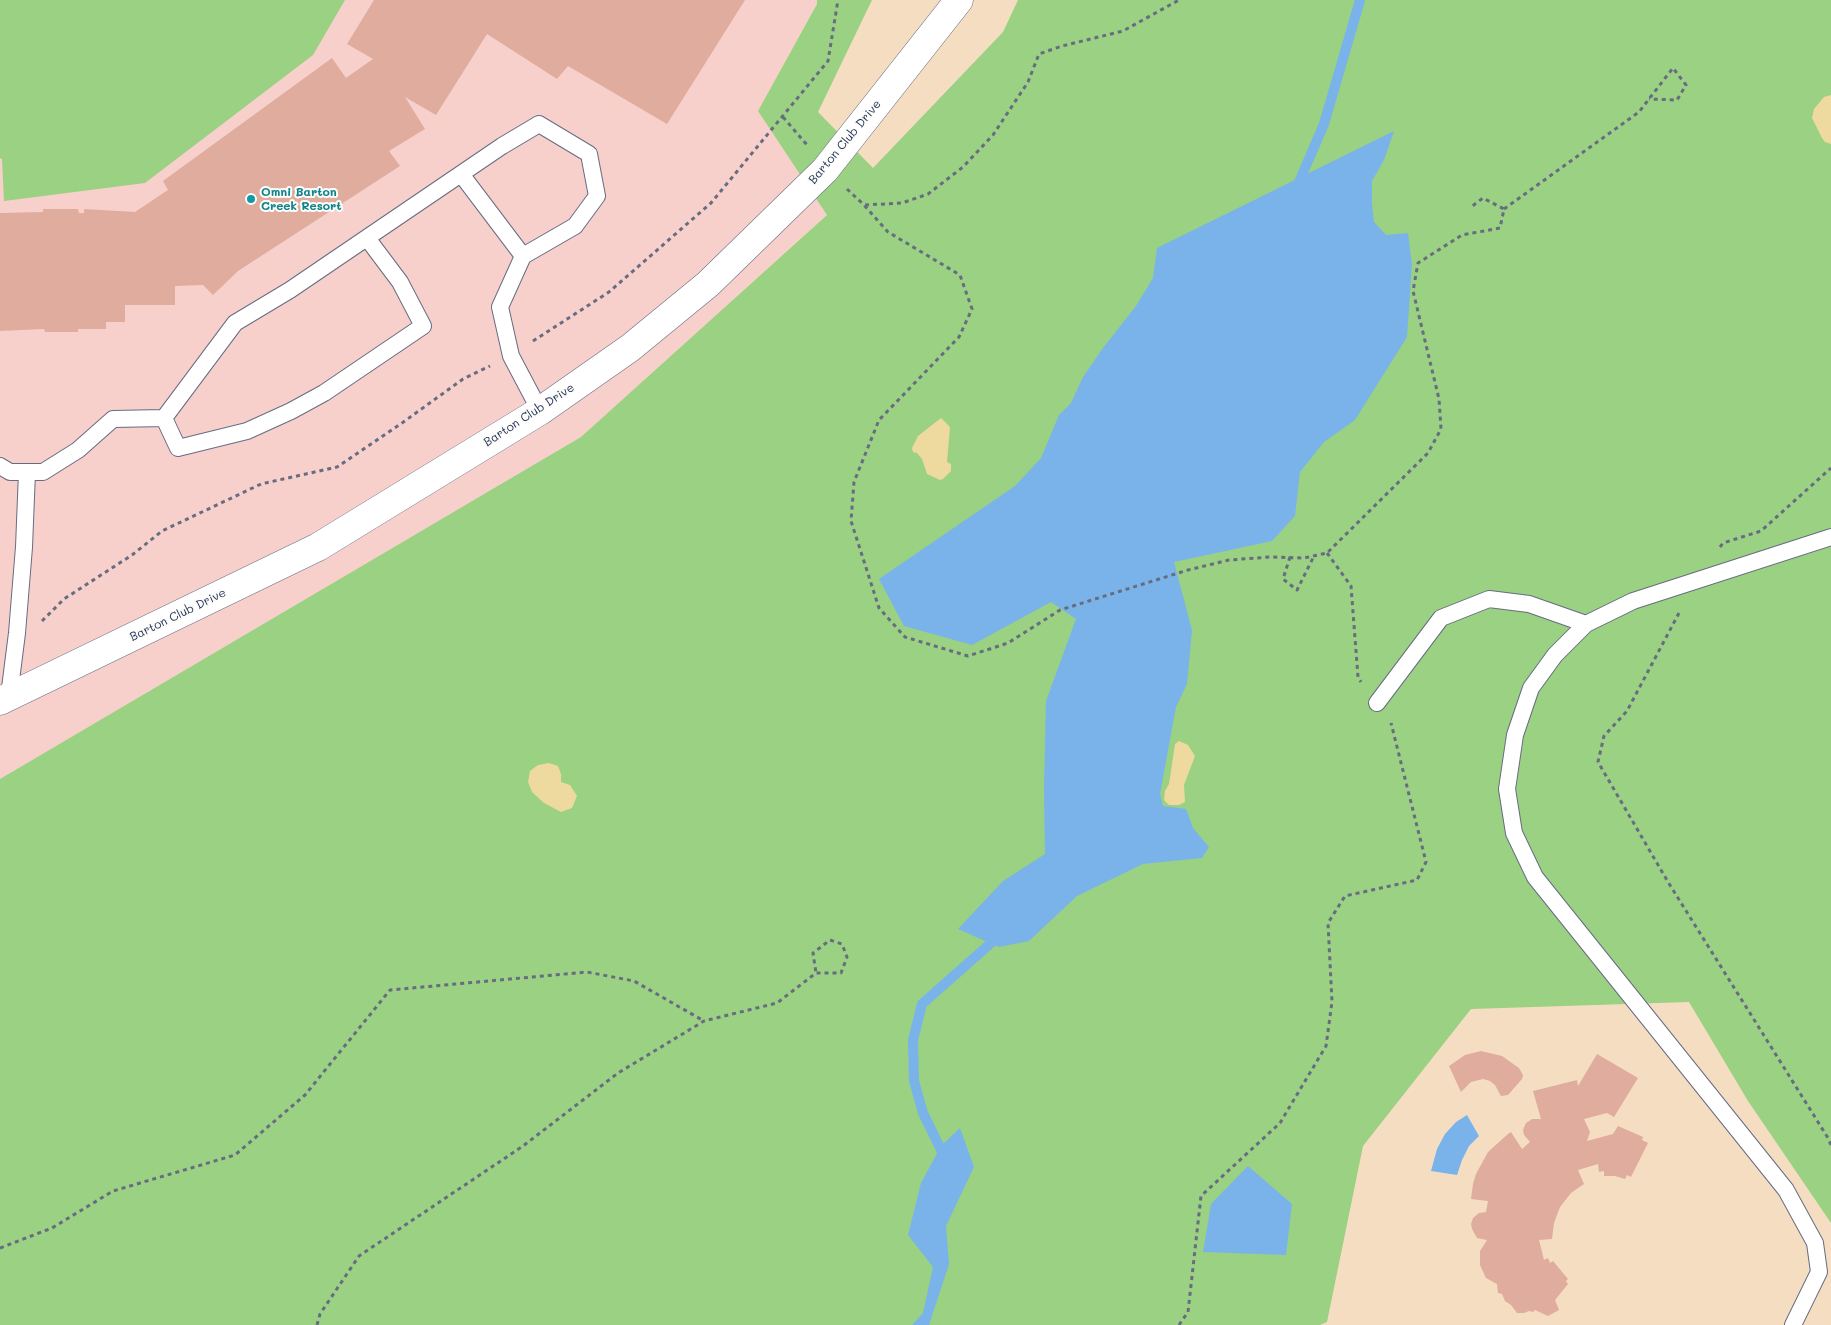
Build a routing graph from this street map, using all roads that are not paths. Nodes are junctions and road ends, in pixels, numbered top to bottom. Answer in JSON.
{"nodes":[{"id":1,"x":959,"y":0,"type":"edge"},
{"id":2,"x":462,"y":174,"type":"junction"},
{"id":3,"x":367,"y":238,"type":"junction"},
{"id":4,"x":524,"y":256,"type":"junction"},
{"id":5,"x":540,"y":411,"type":"junction"},
{"id":6,"x":164,"y":418,"type":"junction"},
{"id":7,"x":0,"y":466,"type":"edge"},
{"id":8,"x":26,"y":472,"type":"junction"},
{"id":9,"x":1831,"y":537,"type":"edge"},
{"id":10,"x":1586,"y":624,"type":"junction"},
{"id":11,"x":4,"y":699,"type":"edge"},
{"id":12,"x":1378,"y":703,"type":"road end"},
{"id":13,"x":1793,"y":1325,"type":"edge"}],
"edges":[{"from":1,"to":5,"type":"street","name":"Barton Club Drive"},
{"from":2,"to":3,"type":"lane"},
{"from":2,"to":4,"type":"lane"},
{"from":2,"to":4,"type":"lane"},
{"from":3,"to":6,"type":"lane"},
{"from":3,"to":6,"type":"lane"},
{"from":4,"to":5,"type":"lane"},
{"from":5,"to":11,"type":"street","name":"Barton Club Drive"},
{"from":6,"to":8,"type":"lane"},
{"from":7,"to":8,"type":"lane"},
{"from":8,"to":11,"type":"lane"},
{"from":9,"to":10,"type":"lane"},
{"from":10,"to":12,"type":"lane"},
{"from":10,"to":13,"type":"lane"}]}
